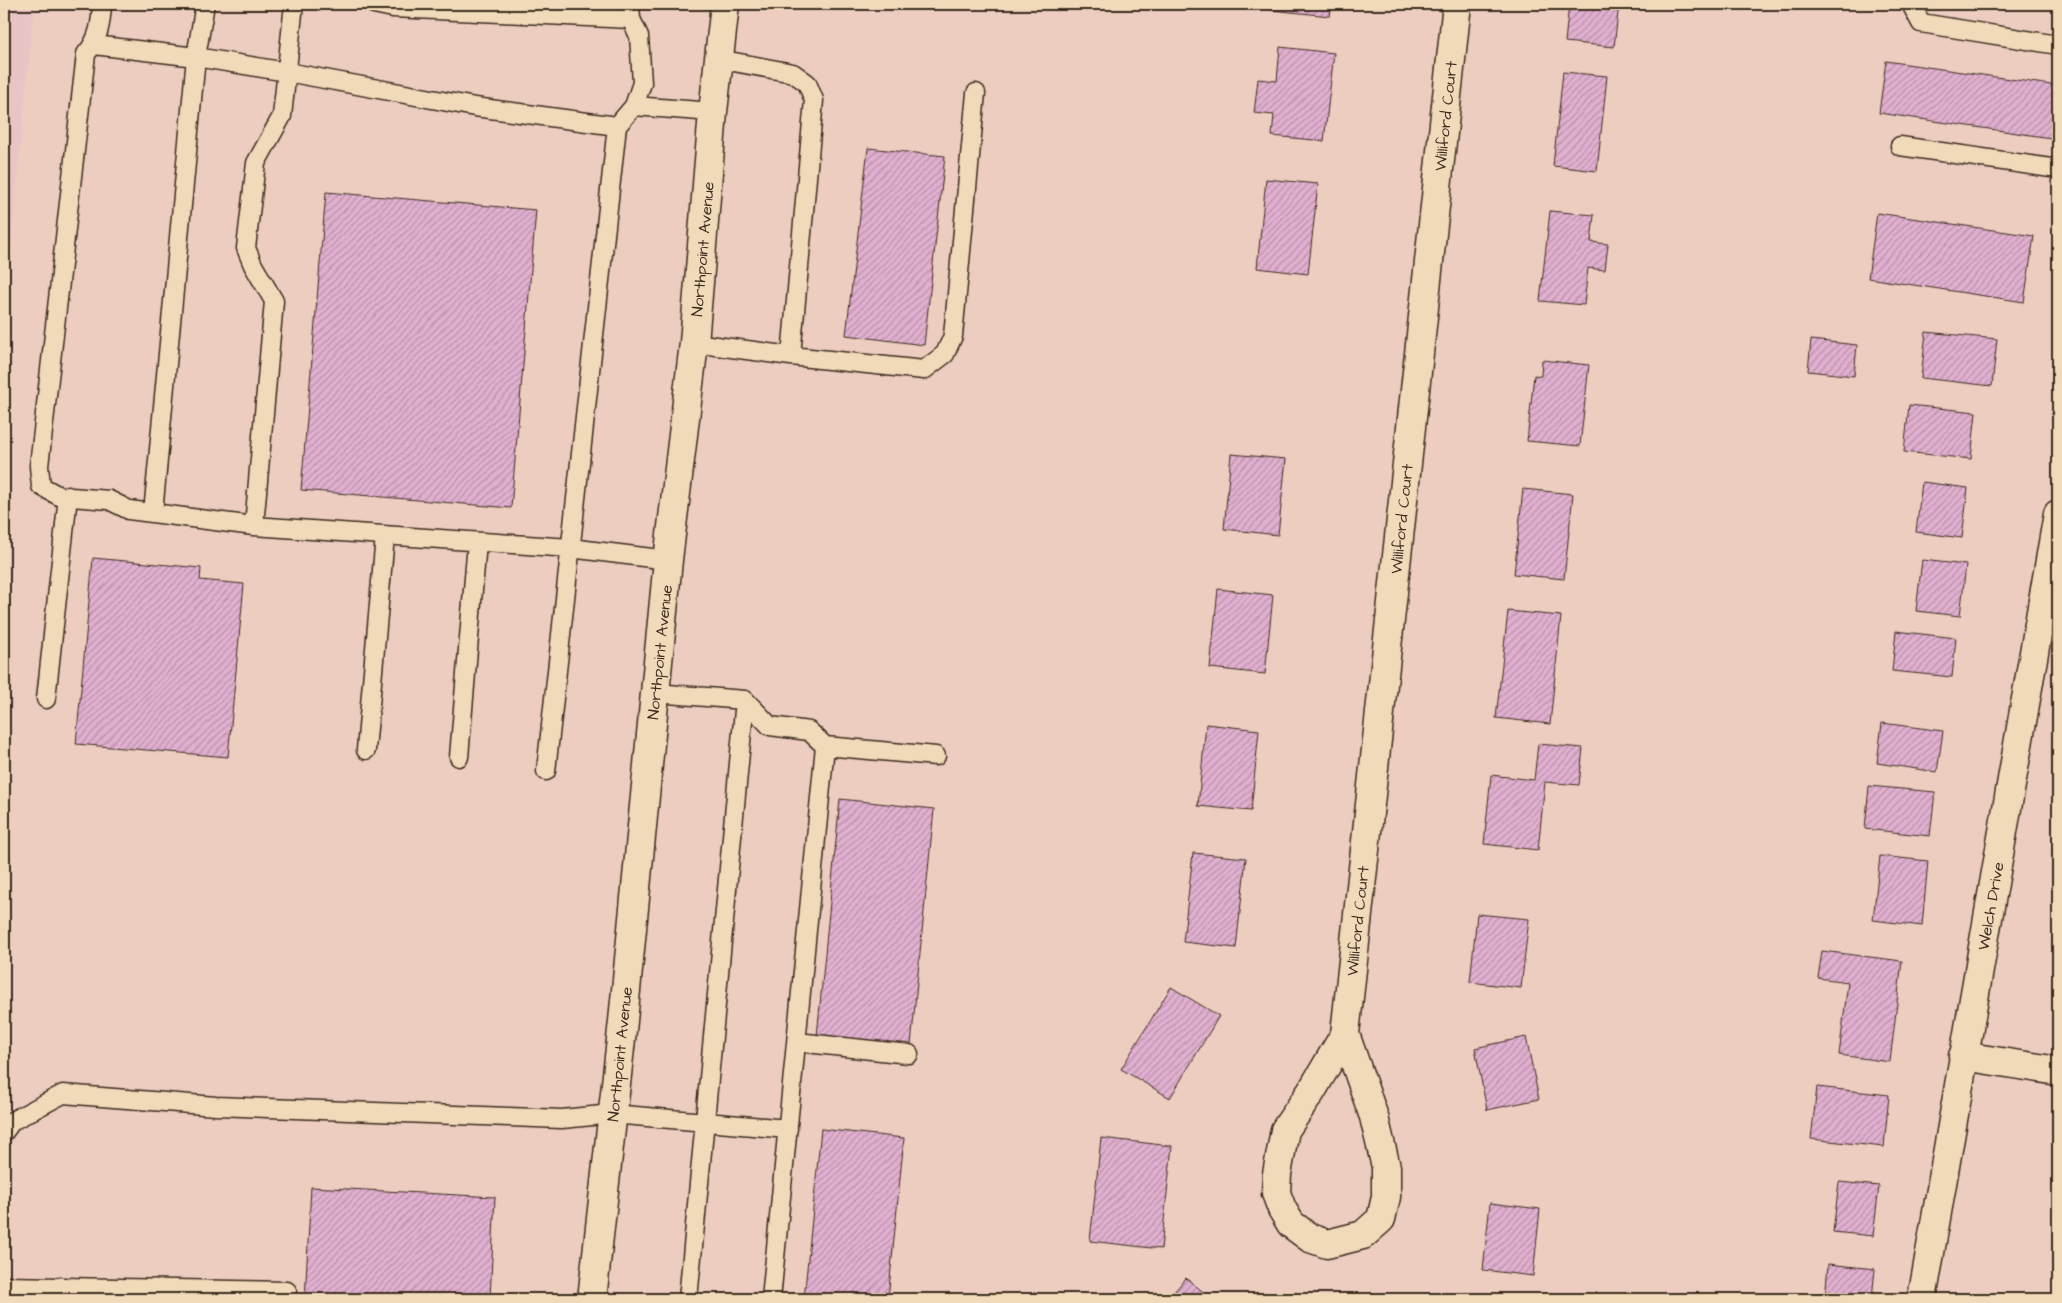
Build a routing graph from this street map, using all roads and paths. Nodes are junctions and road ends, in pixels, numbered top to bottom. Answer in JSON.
{"nodes":[{"id":1,"x":102,"y":4,"type":"edge"},
{"id":2,"x":204,"y":4,"type":"edge"},
{"id":3,"x":294,"y":4,"type":"edge"},
{"id":4,"x":374,"y":4,"type":"edge"},
{"id":5,"x":725,"y":4,"type":"edge"},
{"id":6,"x":1457,"y":4,"type":"edge"},
{"id":7,"x":1911,"y":4,"type":"edge"},
{"id":8,"x":630,"y":11,"type":"edge"},
{"id":9,"x":94,"y":45,"type":"junction"},
{"id":10,"x":2058,"y":45,"type":"edge"},
{"id":11,"x":196,"y":57,"type":"junction"},
{"id":12,"x":718,"y":59,"type":"junction"},
{"id":13,"x":287,"y":72,"type":"junction"},
{"id":14,"x":976,"y":93,"type":"dead end"},
{"id":15,"x":634,"y":106,"type":"junction"},
{"id":16,"x":713,"y":112,"type":"junction"},
{"id":17,"x":617,"y":126,"type":"junction"},
{"id":18,"x":1900,"y":146,"type":"dead end"},
{"id":19,"x":2058,"y":169,"type":"edge"},
{"id":20,"x":694,"y":343,"type":"junction"},
{"id":21,"x":791,"y":356,"type":"junction"},
{"id":22,"x":68,"y":496,"type":"junction"},
{"id":23,"x":153,"y":513,"type":"junction"},
{"id":24,"x":2058,"y":514,"type":"edge"},
{"id":25,"x":254,"y":526,"type":"junction"},
{"id":26,"x":385,"y":536,"type":"junction"},
{"id":27,"x":478,"y":542,"type":"junction"},
{"id":28,"x":570,"y":548,"type":"junction"},
{"id":29,"x":668,"y":560,"type":"junction"},
{"id":30,"x":655,"y":693,"type":"junction"},
{"id":31,"x":46,"y":699,"type":"dead end"},
{"id":32,"x":745,"y":700,"type":"junction"},
{"id":33,"x":825,"y":746,"type":"junction"},
{"id":34,"x":366,"y":750,"type":"dead end"},
{"id":35,"x":936,"y":756,"type":"dead end"},
{"id":36,"x":459,"y":757,"type":"dead end"},
{"id":37,"x":546,"y":771,"type":"dead end"},
{"id":38,"x":1345,"y":1034,"type":"junction"},
{"id":39,"x":797,"y":1042,"type":"junction"},
{"id":40,"x":909,"y":1054,"type":"dead end"},
{"id":41,"x":1964,"y":1056,"type":"junction"},
{"id":42,"x":2058,"y":1071,"type":"edge"},
{"id":43,"x":612,"y":1114,"type":"junction"},
{"id":44,"x":706,"y":1122,"type":"junction"},
{"id":45,"x":788,"y":1129,"type":"junction"},
{"id":46,"x":4,"y":1132,"type":"edge"},
{"id":47,"x":4,"y":1286,"type":"edge"},
{"id":48,"x":287,"y":1291,"type":"dead end"},
{"id":49,"x":592,"y":1299,"type":"edge"},
{"id":50,"x":688,"y":1299,"type":"edge"},
{"id":51,"x":771,"y":1299,"type":"edge"},
{"id":52,"x":1922,"y":1299,"type":"edge"}],
"edges":[{"from":1,"to":9,"type":"lane"},
{"from":2,"to":11,"type":"lane"},
{"from":3,"to":13,"type":"lane"},
{"from":4,"to":8,"type":"lane"},
{"from":5,"to":12,"type":"street","name":"Northpoint Avenue"},
{"from":6,"to":38,"type":"street","name":"Williford Court"},
{"from":7,"to":10,"type":"lane"},
{"from":8,"to":15,"type":"lane"},
{"from":9,"to":11,"type":"lane"},
{"from":9,"to":22,"type":"lane"},
{"from":11,"to":13,"type":"lane"},
{"from":11,"to":23,"type":"lane"},
{"from":12,"to":16,"type":"street","name":"Northpoint Avenue"},
{"from":12,"to":21,"type":"lane"},
{"from":13,"to":17,"type":"lane"},
{"from":13,"to":25,"type":"lane"},
{"from":14,"to":21,"type":"lane"},
{"from":15,"to":16,"type":"lane"},
{"from":15,"to":17,"type":"lane"},
{"from":16,"to":20,"type":"street","name":"Northpoint Avenue"},
{"from":17,"to":28,"type":"lane"},
{"from":18,"to":19,"type":"lane"},
{"from":20,"to":21,"type":"lane"},
{"from":20,"to":29,"type":"street","name":"Northpoint Avenue"},
{"from":22,"to":23,"type":"lane"},
{"from":22,"to":31,"type":"lane"},
{"from":23,"to":25,"type":"lane"},
{"from":24,"to":41,"type":"street","name":"Welch Drive"},
{"from":25,"to":26,"type":"lane"},
{"from":26,"to":27,"type":"lane"},
{"from":26,"to":34,"type":"lane"},
{"from":27,"to":28,"type":"lane"},
{"from":27,"to":36,"type":"lane"},
{"from":28,"to":29,"type":"lane"},
{"from":28,"to":37,"type":"lane"},
{"from":29,"to":30,"type":"street","name":"Northpoint Avenue"},
{"from":30,"to":32,"type":"lane"},
{"from":30,"to":43,"type":"street","name":"Northpoint Avenue"},
{"from":32,"to":33,"type":"lane"},
{"from":32,"to":44,"type":"lane"},
{"from":33,"to":35,"type":"lane"},
{"from":33,"to":39,"type":"lane"},
{"from":38,"to":38,"type":"street","name":"Williford Court"},
{"from":39,"to":40,"type":"lane"},
{"from":39,"to":45,"type":"lane"},
{"from":41,"to":42,"type":"street"},
{"from":41,"to":52,"type":"street","name":"Welch Drive"},
{"from":43,"to":44,"type":"lane"},
{"from":43,"to":46,"type":"lane"},
{"from":43,"to":49,"type":"street","name":"Northpoint Avenue"},
{"from":44,"to":45,"type":"lane"},
{"from":44,"to":50,"type":"lane"},
{"from":45,"to":51,"type":"lane"},
{"from":47,"to":48,"type":"lane"}]}
